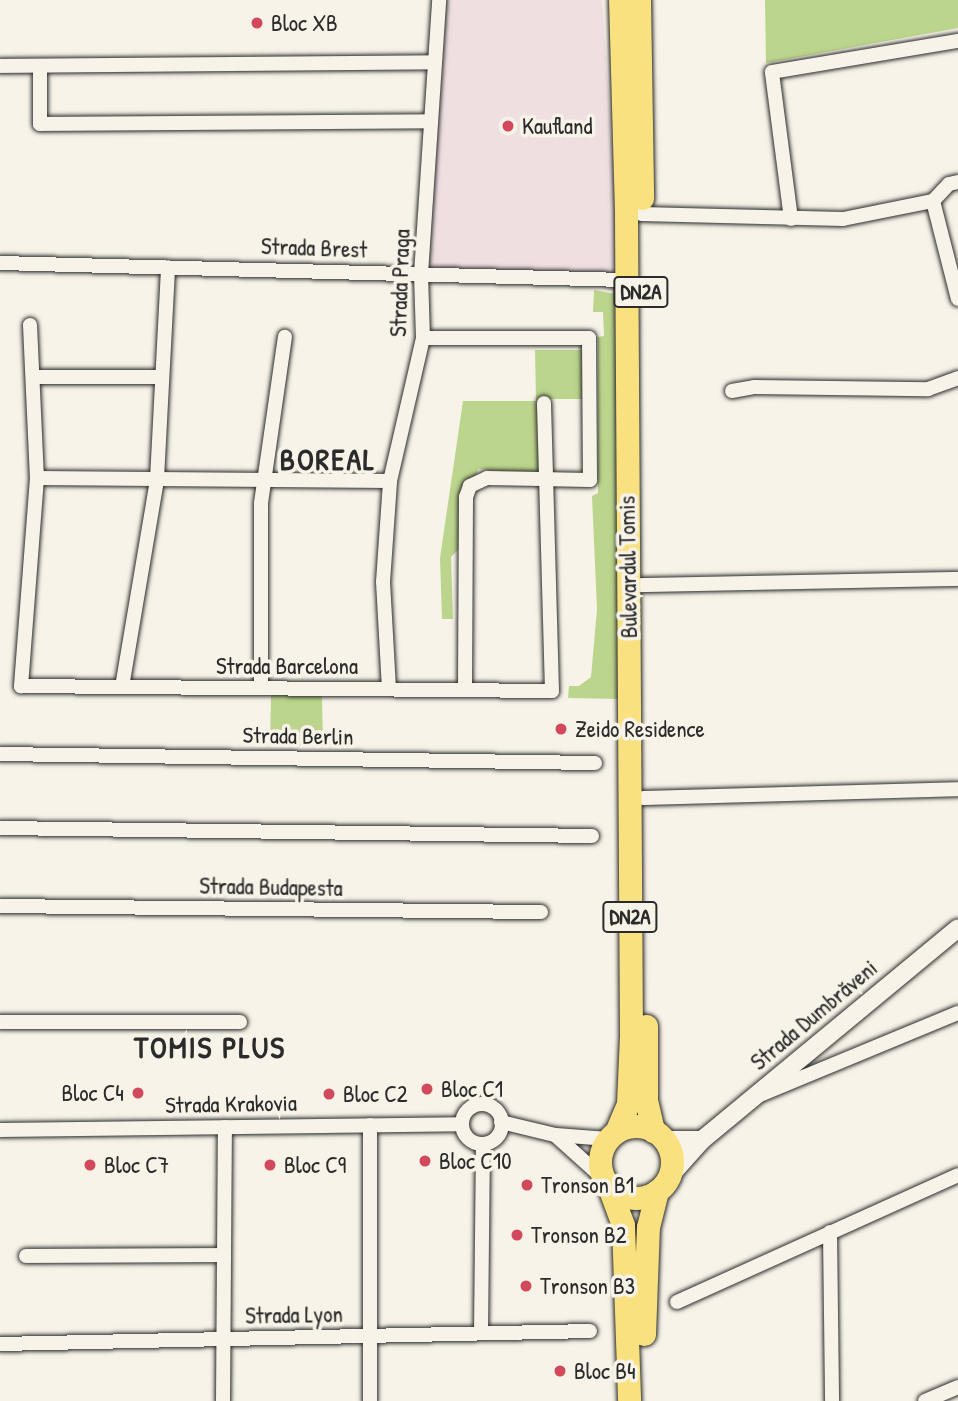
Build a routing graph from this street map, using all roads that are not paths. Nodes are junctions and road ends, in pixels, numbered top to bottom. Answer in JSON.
{"nodes":[{"id":1,"x":439,"y":0,"type":"edge"},
{"id":2,"x":620,"y":0,"type":"edge"},
{"id":3,"x":639,"y":0,"type":"edge"},
{"id":4,"x":958,"y":41,"type":"edge"},
{"id":5,"x":435,"y":62,"type":"junction"},
{"id":6,"x":0,"y":66,"type":"edge"},
{"id":7,"x":40,"y":66,"type":"junction"},
{"id":8,"x":431,"y":121,"type":"junction"},
{"id":9,"x":958,"y":182,"type":"edge"},
{"id":10,"x":933,"y":201,"type":"junction"},
{"id":11,"x":642,"y":214,"type":"junction"},
{"id":12,"x":791,"y":219,"type":"junction"},
{"id":13,"x":0,"y":262,"type":"edge"},
{"id":14,"x":168,"y":267,"type":"junction"},
{"id":15,"x":421,"y":274,"type":"junction"},
{"id":16,"x":626,"y":280,"type":"junction"},
{"id":17,"x":958,"y":299,"type":"edge"},
{"id":18,"x":30,"y":325,"type":"dead end"},
{"id":19,"x":285,"y":337,"type":"dead end"},
{"id":20,"x":423,"y":338,"type":"junction"},
{"id":21,"x":35,"y":377,"type":"junction"},
{"id":22,"x":162,"y":377,"type":"junction"},
{"id":23,"x":958,"y":378,"type":"edge"},
{"id":24,"x":732,"y":391,"type":"dead end"},
{"id":25,"x":544,"y":403,"type":"dead end"},
{"id":26,"x":37,"y":478,"type":"junction"},
{"id":27,"x":158,"y":479,"type":"junction"},
{"id":28,"x":265,"y":480,"type":"junction"},
{"id":29,"x":546,"y":480,"type":"junction"},
{"id":30,"x":390,"y":481,"type":"junction"},
{"id":31,"x":958,"y":579,"type":"edge"},
{"id":32,"x":641,"y":584,"type":"junction"},
{"id":33,"x":122,"y":687,"type":"junction"},
{"id":34,"x":261,"y":688,"type":"junction"},
{"id":35,"x":389,"y":689,"type":"junction"},
{"id":36,"x":465,"y":690,"type":"junction"},
{"id":37,"x":0,"y":754,"type":"edge"},
{"id":38,"x":595,"y":763,"type":"dead end"},
{"id":39,"x":958,"y":789,"type":"edge"},
{"id":40,"x":643,"y":797,"type":"junction"},
{"id":41,"x":0,"y":828,"type":"edge"},
{"id":42,"x":592,"y":836,"type":"dead end"},
{"id":43,"x":0,"y":906,"type":"edge"},
{"id":44,"x":541,"y":912,"type":"dead end"},
{"id":45,"x":958,"y":928,"type":"edge"},
{"id":46,"x":958,"y":1013,"type":"edge"},
{"id":47,"x":0,"y":1022,"type":"edge"},
{"id":48,"x":240,"y":1022,"type":"dead end"},
{"id":49,"x":751,"y":1099,"type":"junction"},
{"id":50,"x":501,"y":1122,"type":"junction"},
{"id":51,"x":462,"y":1124,"type":"junction"},
{"id":52,"x":370,"y":1125,"type":"junction"},
{"id":53,"x":225,"y":1127,"type":"junction"},
{"id":54,"x":0,"y":1130,"type":"edge"},
{"id":55,"x":555,"y":1135,"type":"junction"},
{"id":56,"x":612,"y":1136,"type":"junction"},
{"id":57,"x":659,"y":1136,"type":"junction"},
{"id":58,"x":702,"y":1140,"type":"junction"},
{"id":59,"x":483,"y":1144,"type":"junction"},
{"id":60,"x":958,"y":1175,"type":"edge"},
{"id":61,"x":606,"y":1182,"type":"junction"},
{"id":62,"x":662,"y":1185,"type":"junction"},
{"id":63,"x":830,"y":1232,"type":"junction"},
{"id":64,"x":224,"y":1255,"type":"junction"},
{"id":65,"x":26,"y":1256,"type":"dead end"},
{"id":66,"x":677,"y":1302,"type":"dead end"},
{"id":67,"x":590,"y":1331,"type":"dead end"},
{"id":68,"x":481,"y":1333,"type":"junction"},
{"id":69,"x":369,"y":1336,"type":"junction"},
{"id":70,"x":224,"y":1339,"type":"junction"},
{"id":71,"x":0,"y":1344,"type":"edge"},
{"id":72,"x":958,"y":1387,"type":"edge"},
{"id":73,"x":223,"y":1401,"type":"edge"},
{"id":74,"x":370,"y":1401,"type":"edge"},
{"id":75,"x":629,"y":1401,"type":"edge"},
{"id":76,"x":645,"y":1401,"type":"edge"},
{"id":77,"x":832,"y":1401,"type":"edge"},
{"id":78,"x":925,"y":1401,"type":"edge"}],
"edges":[{"from":1,"to":5,"type":"street","name":"Strada Praga"},
{"from":2,"to":16,"type":"main road","name":"Bulevardul Tomis","number":"DN2A"},
{"from":3,"to":11,"type":"main road","name":"Bulevardul Tomis","number":"DN2A"},
{"from":4,"to":12,"type":"street"},
{"from":5,"to":7,"type":"street"},
{"from":5,"to":8,"type":"street","name":"Strada Praga"},
{"from":6,"to":7,"type":"street"},
{"from":7,"to":8,"type":"street"},
{"from":8,"to":15,"type":"street","name":"Strada Praga"},
{"from":9,"to":10,"type":"street"},
{"from":10,"to":12,"type":"street"},
{"from":10,"to":17,"type":"street"},
{"from":11,"to":12,"type":"street"},
{"from":11,"to":32,"type":"main road","name":"Bulevardul Tomis","number":"DN2A"},
{"from":13,"to":14,"type":"street","name":"Strada Brest"},
{"from":14,"to":15,"type":"street","name":"Strada Brest"},
{"from":14,"to":22,"type":"street"},
{"from":15,"to":16,"type":"street","name":"Strada Brest"},
{"from":15,"to":20,"type":"street","name":"Strada Praga"},
{"from":16,"to":56,"type":"main road","name":"Bulevardul Tomis","number":"DN2A"},
{"from":18,"to":21,"type":"street"},
{"from":19,"to":28,"type":"street"},
{"from":20,"to":29,"type":"street"},
{"from":20,"to":30,"type":"street","name":"Strada Praga"},
{"from":21,"to":22,"type":"street"},
{"from":21,"to":26,"type":"street"},
{"from":22,"to":27,"type":"street"},
{"from":23,"to":24,"type":"street"},
{"from":25,"to":29,"type":"street"},
{"from":26,"to":27,"type":"street"},
{"from":26,"to":33,"type":"street","name":"Strada Barcelona"},
{"from":27,"to":28,"type":"street"},
{"from":27,"to":33,"type":"street"},
{"from":28,"to":30,"type":"street"},
{"from":28,"to":34,"type":"street"},
{"from":29,"to":36,"type":"street"},
{"from":29,"to":36,"type":"street","name":"Strada Barcelona"},
{"from":30,"to":35,"type":"street","name":"Strada Praga"},
{"from":31,"to":32,"type":"street"},
{"from":32,"to":40,"type":"main road","name":"Bulevardul Tomis","number":"DN2A"},
{"from":33,"to":34,"type":"street","name":"Strada Barcelona"},
{"from":34,"to":35,"type":"street","name":"Strada Barcelona"},
{"from":35,"to":36,"type":"street","name":"Strada Barcelona"},
{"from":37,"to":38,"type":"street","name":"Strada Berlin"},
{"from":39,"to":40,"type":"street"},
{"from":40,"to":57,"type":"main road","name":"Bulevardul Tomis","number":"DN2A"},
{"from":41,"to":42,"type":"street"},
{"from":43,"to":44,"type":"street","name":"Strada Budapesta"},
{"from":45,"to":49,"type":"street","name":"Strada Dumbrăveni"},
{"from":46,"to":49,"type":"street"},
{"from":47,"to":48,"type":"street"},
{"from":49,"to":58,"type":"street","name":"Strada Dumbrăveni"},
{"from":50,"to":51,"type":"street"},
{"from":50,"to":55,"type":"street"},
{"from":50,"to":59,"type":"street"},
{"from":51,"to":52,"type":"street","name":"Strada Krakovia"},
{"from":51,"to":59,"type":"street"},
{"from":52,"to":53,"type":"street","name":"Strada Krakovia"},
{"from":52,"to":69,"type":"street"},
{"from":53,"to":54,"type":"street","name":"Strada Krakovia"},
{"from":53,"to":64,"type":"street"},
{"from":55,"to":56,"type":"street"},
{"from":55,"to":61,"type":"street"},
{"from":56,"to":57,"type":"main road"},
{"from":56,"to":61,"type":"main road","number":"DN2A"},
{"from":57,"to":58,"type":"street"},
{"from":57,"to":62,"type":"main road","number":"DN2A"},
{"from":58,"to":62,"type":"street","name":"Strada Dumbrăveni"},
{"from":59,"to":68,"type":"street"},
{"from":60,"to":63,"type":"street"},
{"from":61,"to":62,"type":"main road"},
{"from":61,"to":75,"type":"main road","number":"DN2A"},
{"from":62,"to":76,"type":"main road","number":"DN2A"},
{"from":63,"to":66,"type":"street"},
{"from":63,"to":77,"type":"street"},
{"from":64,"to":65,"type":"street"},
{"from":64,"to":70,"type":"street"},
{"from":67,"to":68,"type":"street","name":"Strada Lyon"},
{"from":68,"to":69,"type":"street","name":"Strada Lyon"},
{"from":69,"to":70,"type":"street","name":"Strada Lyon"},
{"from":69,"to":74,"type":"street"},
{"from":70,"to":71,"type":"street","name":"Strada Lyon"},
{"from":70,"to":73,"type":"street"},
{"from":72,"to":78,"type":"street"}]}
